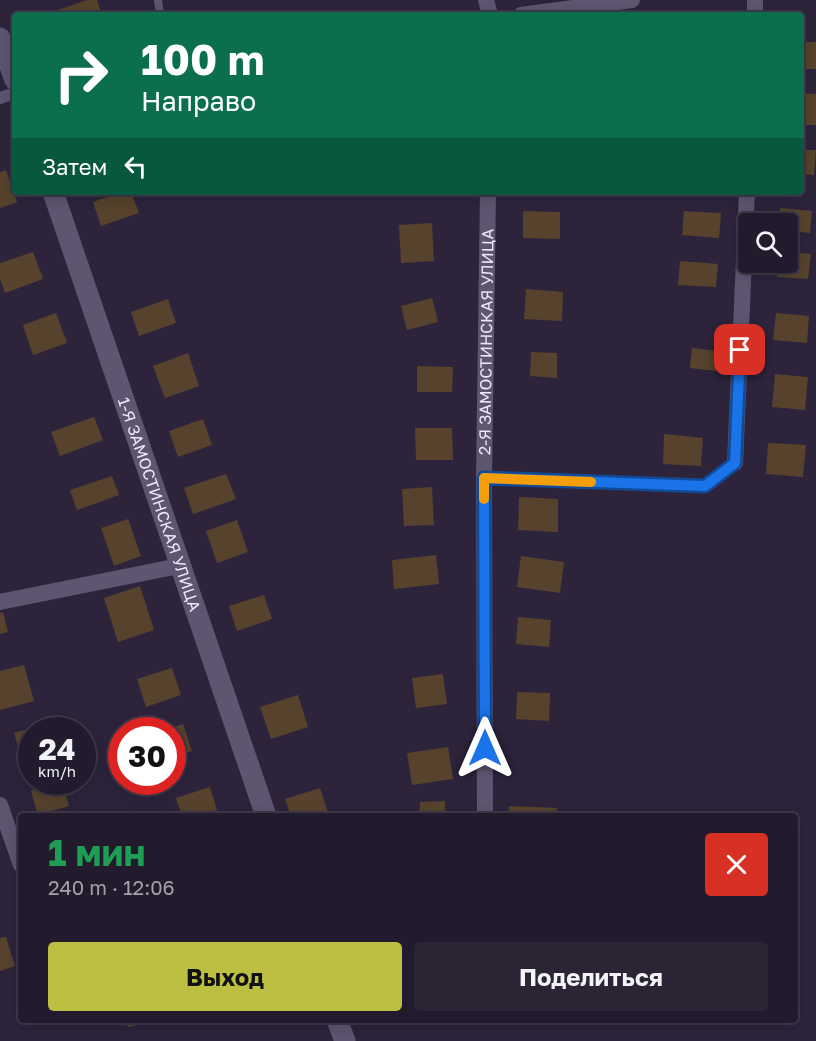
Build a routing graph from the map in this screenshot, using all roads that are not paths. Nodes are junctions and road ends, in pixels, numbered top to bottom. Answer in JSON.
{"nodes":[{"id":1,"x":632,"y":0,"type":"edge"},
{"id":2,"x":543,"y":12,"type":"edge"},
{"id":3,"x":0,"y":38,"type":"edge"},
{"id":4,"x":12,"y":72,"type":"edge"},
{"id":5,"x":54,"y":195,"type":"edge"},
{"id":6,"x":488,"y":195,"type":"edge"},
{"id":7,"x":747,"y":195,"type":"edge"},
{"id":8,"x":735,"y":463,"type":"joint"},
{"id":9,"x":484,"y":478,"type":"junction"},
{"id":10,"x":179,"y":566,"type":"junction"},
{"id":11,"x":0,"y":602,"type":"edge"},
{"id":12,"x":0,"y":805,"type":"edge"},
{"id":13,"x":265,"y":813,"type":"edge"},
{"id":14,"x":486,"y":813,"type":"edge"},
{"id":15,"x":18,"y":856,"type":"edge"},
{"id":16,"x":338,"y":1023,"type":"edge"},
{"id":17,"x":345,"y":1041,"type":"edge"}],
"edges":[{"from":1,"to":2,"type":"street"},
{"from":3,"to":4,"type":"street"},
{"from":5,"to":10,"type":"street","name":"1-Я ЗАМОСТИНСКАЯ УЛИЦА"},
{"from":6,"to":9,"type":"street","name":"2-Я ЗАМОСТИНСКАЯ УЛИЦА"},
{"from":7,"to":8,"type":"street"},
{"from":8,"to":9,"type":"lane"},
{"from":9,"to":14,"type":"street","name":"2-Я ЗАМОСТИНСКАЯ УЛИЦА"},
{"from":10,"to":11,"type":"street"},
{"from":10,"to":13,"type":"street","name":"1-Я ЗАМОСТИНСКАЯ УЛИЦА"},
{"from":12,"to":15,"type":"street"},
{"from":16,"to":17,"type":"street"}]}
